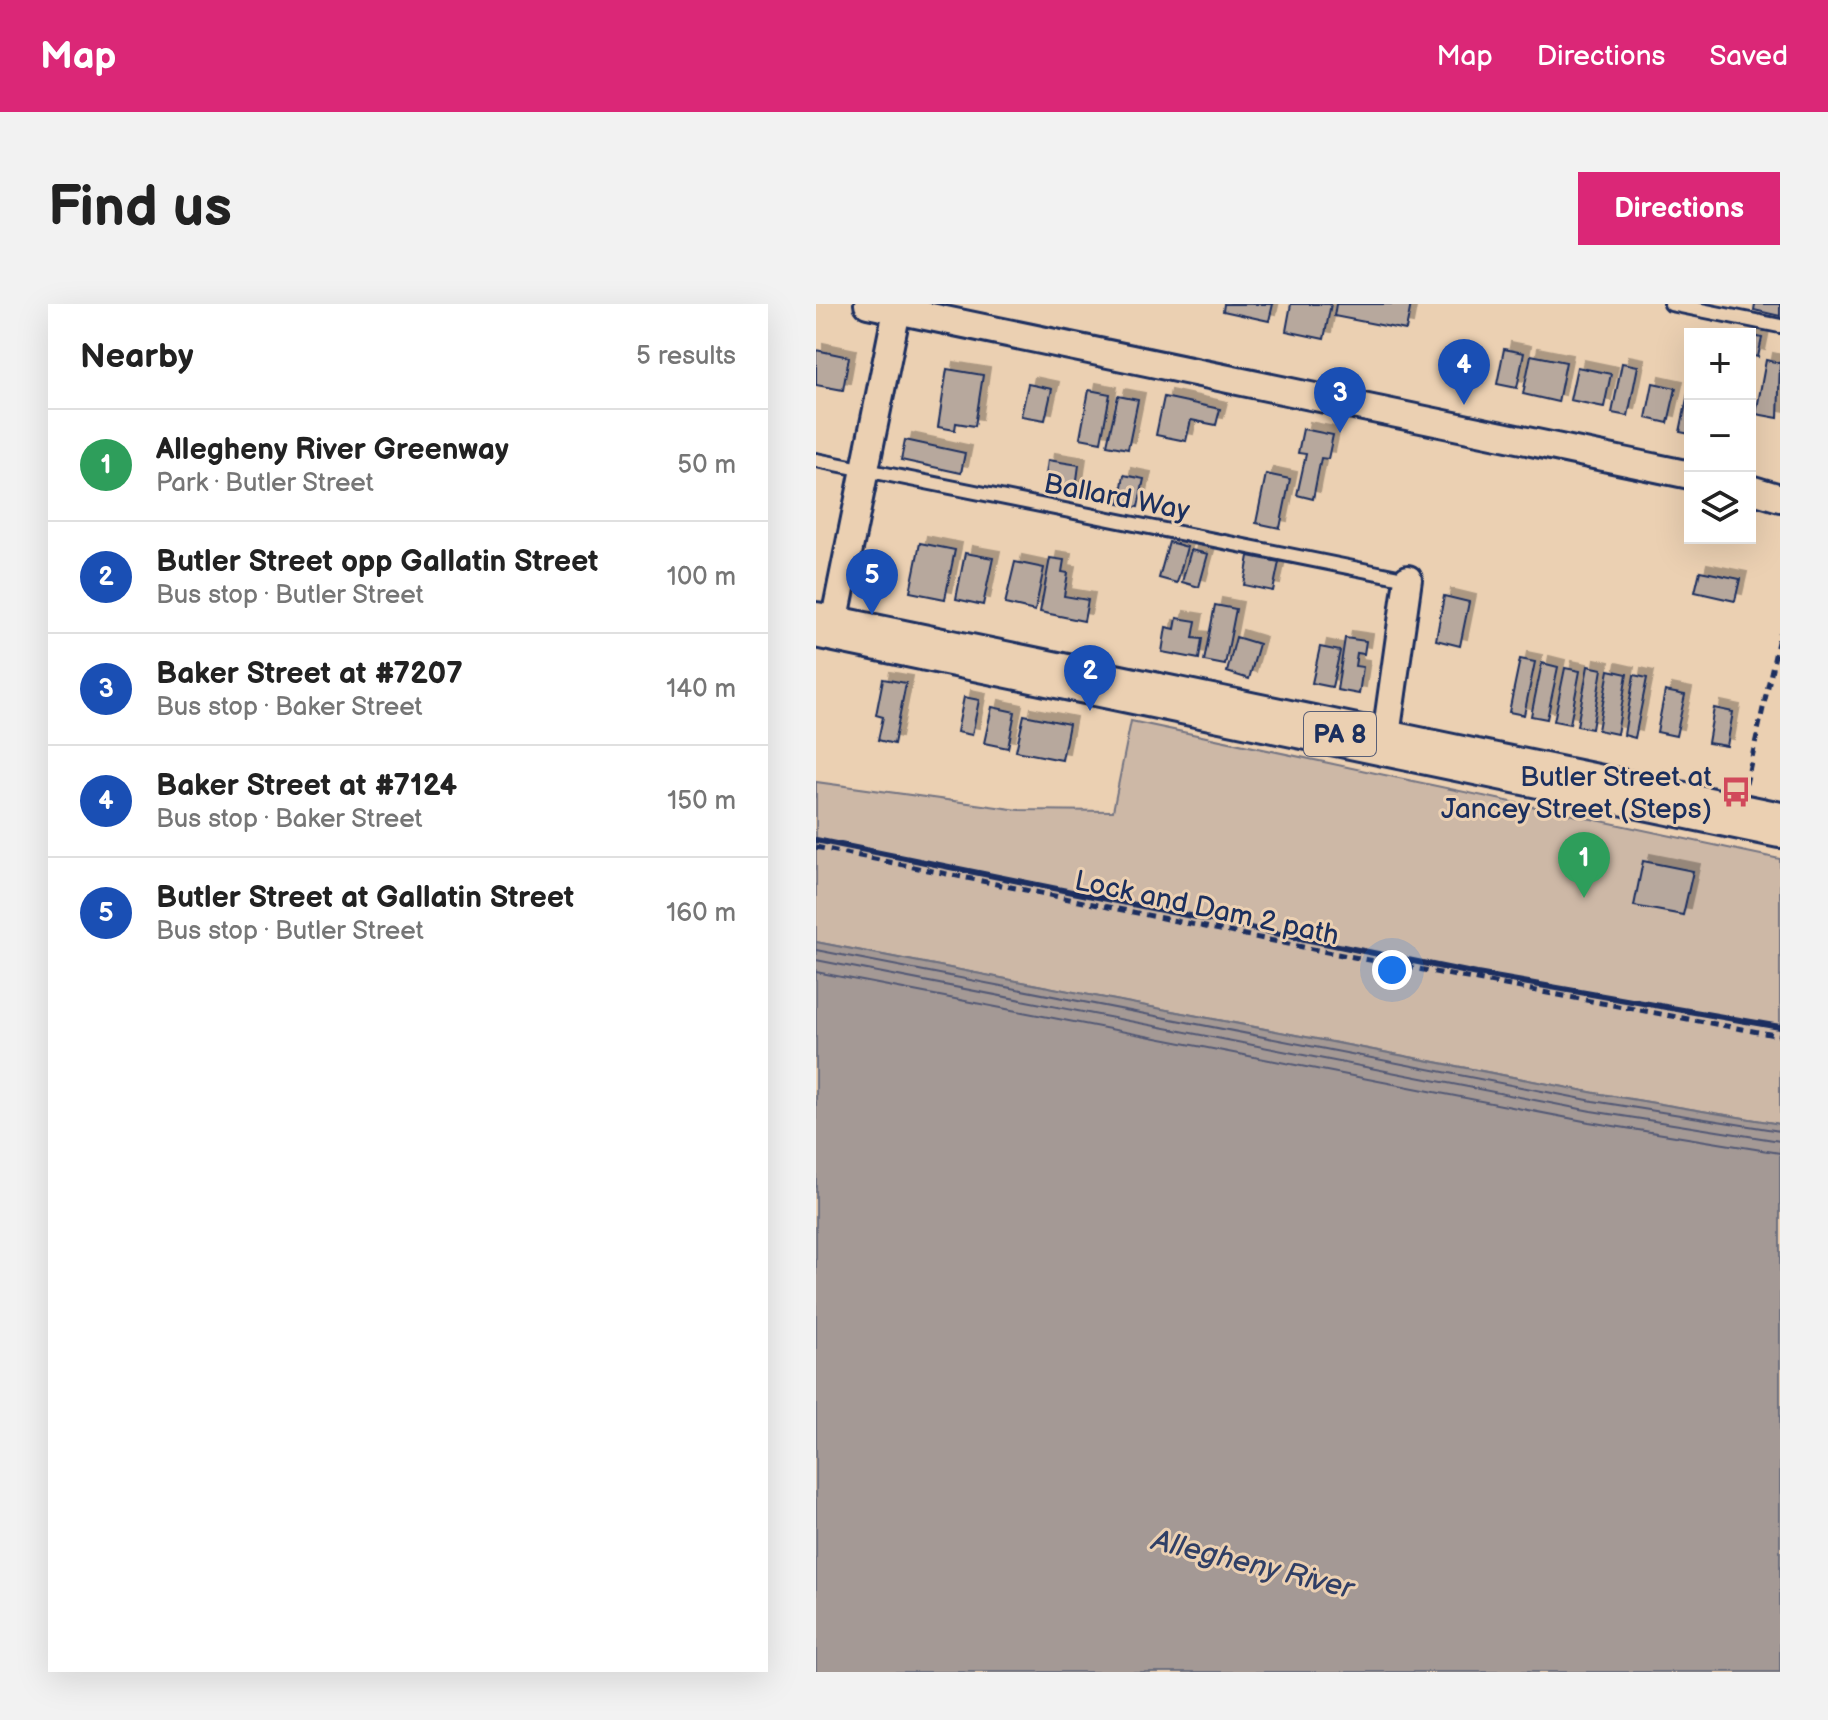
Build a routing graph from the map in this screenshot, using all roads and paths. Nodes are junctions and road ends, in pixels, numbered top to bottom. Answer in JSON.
{"nodes":[{"id":1,"x":868,"y":304,"type":"edge"},
{"id":2,"x":1671,"y":304,"type":"edge"},
{"id":3,"x":897,"y":310,"type":"junction"},
{"id":4,"x":1780,"y":326,"type":"edge"},
{"id":5,"x":816,"y":460,"type":"edge"},
{"id":6,"x":865,"y":470,"type":"junction"},
{"id":7,"x":1684,"y":474,"type":"edge"},
{"id":8,"x":1756,"y":491,"type":"edge"},
{"id":9,"x":1780,"y":498,"type":"edge"},
{"id":10,"x":1408,"y":579,"type":"joint"},
{"id":11,"x":824,"y":626,"type":"edge"},
{"id":12,"x":1780,"y":633,"type":"edge"},
{"id":13,"x":1385,"y":743,"type":"junction"},
{"id":14,"x":1759,"y":820,"type":"edge"},
{"id":15,"x":816,"y":847,"type":"edge"},
{"id":16,"x":1780,"y":1036,"type":"edge"}],
"edges":[{"from":1,"to":3,"type":"street"},
{"from":2,"to":4,"type":"lane"},
{"from":3,"to":6,"type":"street"},
{"from":3,"to":7,"type":"street"},
{"from":5,"to":6,"type":"lane","name":"Ballard Way"},
{"from":6,"to":10,"type":"lane","name":"Ballard Way"},
{"from":6,"to":11,"type":"street"},
{"from":8,"to":9,"type":"street"},
{"from":10,"to":13,"type":"street"},
{"from":11,"to":13,"type":"highway","number":"PA 8"},
{"from":12,"to":14,"type":"path"},
{"from":13,"to":14,"type":"highway","number":"PA 8"},
{"from":15,"to":16,"type":"path","name":"Lock and Dam 2 path"}]}
